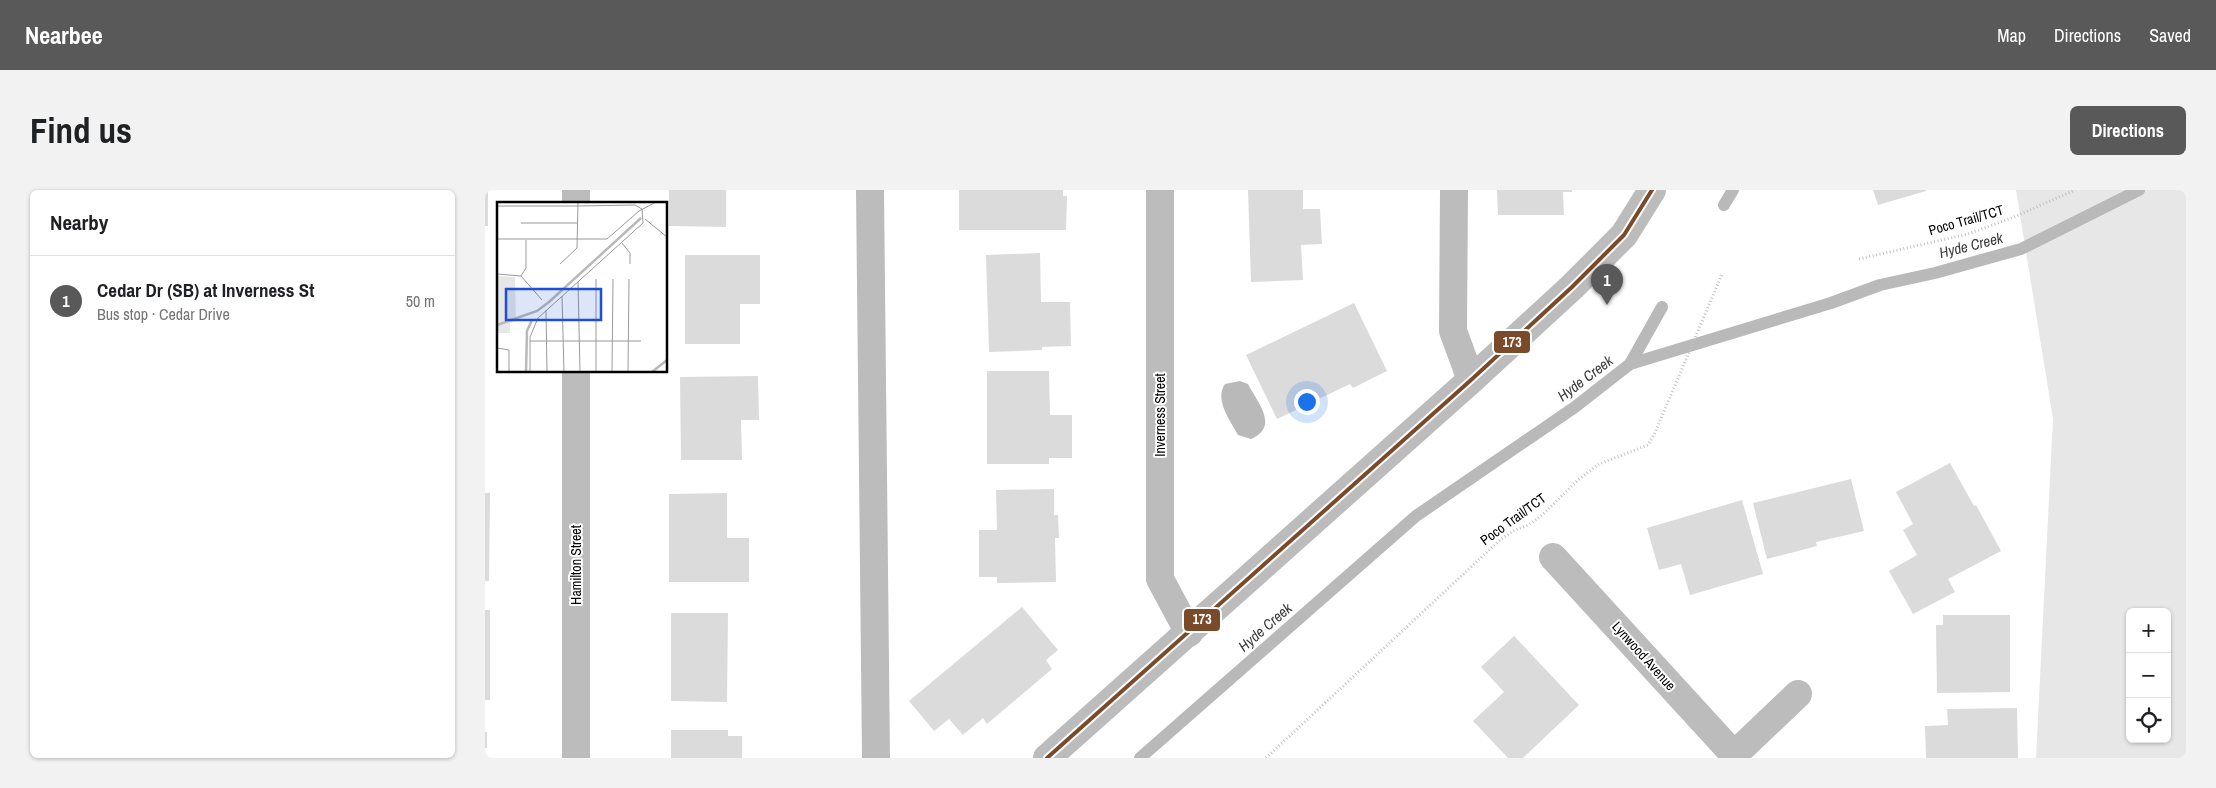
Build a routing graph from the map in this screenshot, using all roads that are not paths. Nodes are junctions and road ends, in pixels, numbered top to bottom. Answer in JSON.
{"nodes":[{"id":1,"x":870,"y":190,"type":"edge"},
{"id":2,"x":1160,"y":190,"type":"edge"},
{"id":3,"x":1454,"y":190,"type":"edge"},
{"id":4,"x":1653,"y":190,"type":"edge"},
{"id":5,"x":576,"y":372,"type":"edge"},
{"id":6,"x":1471,"y":380,"type":"junction"},
{"id":7,"x":1553,"y":557,"type":"dead end"},
{"id":8,"x":1189,"y":633,"type":"junction"},
{"id":9,"x":1798,"y":694,"type":"dead end"},
{"id":10,"x":1735,"y":757,"type":"edge"},
{"id":11,"x":576,"y":758,"type":"edge"},
{"id":12,"x":876,"y":758,"type":"edge"},
{"id":13,"x":1047,"y":758,"type":"edge"}],
"edges":[{"from":1,"to":12,"type":"street"},
{"from":2,"to":8,"type":"street","name":"Inverness Street"},
{"from":3,"to":6,"type":"street"},
{"from":4,"to":6,"type":"street"},
{"from":5,"to":11,"type":"street","name":"Hamilton Street"},
{"from":6,"to":8,"type":"street"},
{"from":7,"to":10,"type":"street","name":"Lynwood Avenue"},
{"from":8,"to":13,"type":"street"},
{"from":9,"to":10,"type":"street","name":"Lynwood Avenue"}]}
